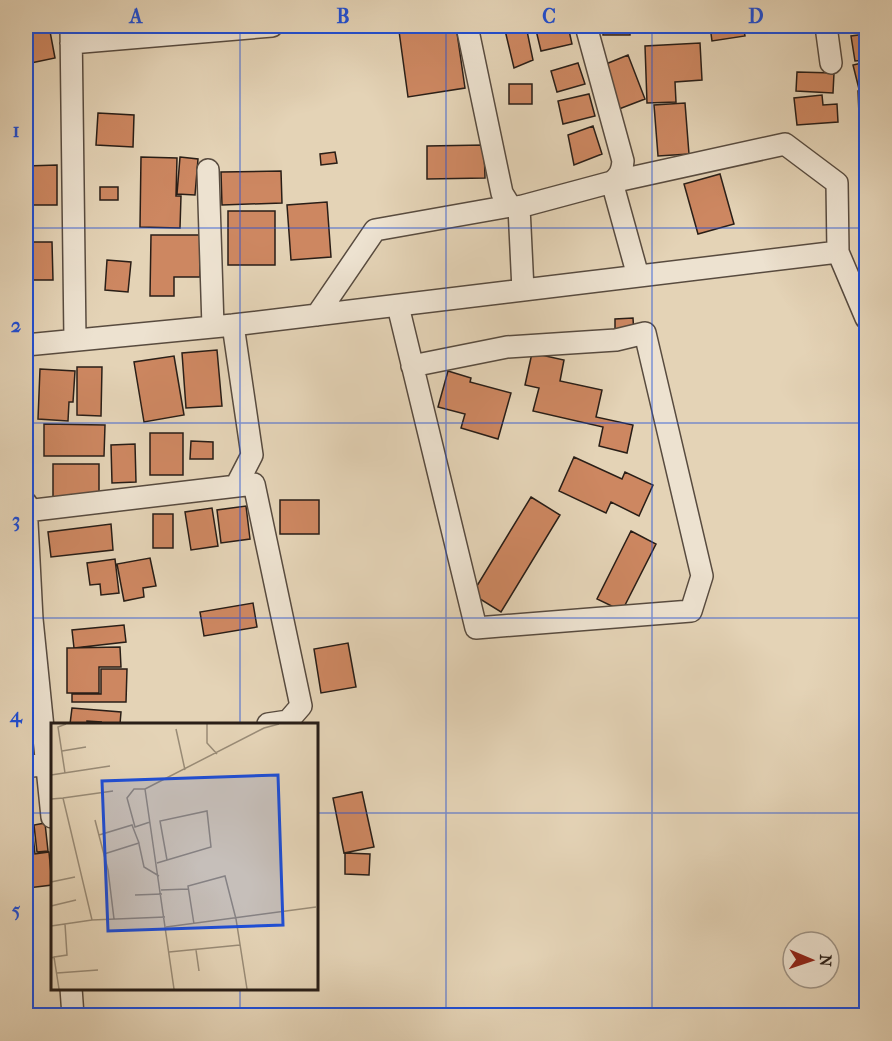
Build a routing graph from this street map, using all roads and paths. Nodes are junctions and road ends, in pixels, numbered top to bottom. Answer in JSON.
{"nodes":[{"id":1,"x":272,"y":26,"type":"edge"},
{"id":2,"x":467,"y":26,"type":"edge"},
{"id":3,"x":586,"y":26,"type":"edge"},
{"id":4,"x":826,"y":26,"type":"edge"},
{"id":5,"x":71,"y":34,"type":"edge"},
{"id":6,"x":831,"y":63,"type":"dead end"},
{"id":7,"x":208,"y":170,"type":"dead end"},
{"id":8,"x":612,"y":182,"type":"junction"},
{"id":9,"x":514,"y":207,"type":"junction"},
{"id":10,"x":838,"y":252,"type":"junction"},
{"id":11,"x":638,"y":276,"type":"junction"},
{"id":12,"x":524,"y":290,"type":"junction"},
{"id":13,"x":398,"y":306,"type":"junction"},
{"id":14,"x":317,"y":315,"type":"junction"},
{"id":15,"x":867,"y":318,"type":"edge"},
{"id":16,"x":223,"y":326,"type":"junction"},
{"id":17,"x":75,"y":340,"type":"junction"},
{"id":18,"x":26,"y":345,"type":"edge"},
{"id":19,"x":412,"y":366,"type":"junction"},
{"id":20,"x":236,"y":486,"type":"junction"},
{"id":21,"x":26,"y":503,"type":"edge"},
{"id":22,"x":26,"y":511,"type":"edge"},
{"id":23,"x":275,"y":723,"type":"edge"},
{"id":24,"x":50,"y":764,"type":"edge"},
{"id":25,"x":26,"y":767,"type":"edge"},
{"id":26,"x":51,"y":790,"type":"edge"},
{"id":27,"x":70,"y":990,"type":"edge"},
{"id":28,"x":73,"y":1016,"type":"edge"}],
"edges":[{"from":1,"to":5,"type":"street"},
{"from":2,"to":9,"type":"street"},
{"from":3,"to":8,"type":"street"},
{"from":4,"to":6,"type":"street"},
{"from":5,"to":17,"type":"street"},
{"from":7,"to":16,"type":"street"},
{"from":8,"to":9,"type":"street"},
{"from":8,"to":10,"type":"street"},
{"from":8,"to":11,"type":"street"},
{"from":9,"to":12,"type":"street"},
{"from":9,"to":14,"type":"street"},
{"from":10,"to":11,"type":"street"},
{"from":10,"to":15,"type":"street"},
{"from":11,"to":12,"type":"street"},
{"from":12,"to":13,"type":"street"},
{"from":13,"to":14,"type":"street"},
{"from":13,"to":19,"type":"street"},
{"from":14,"to":16,"type":"street"},
{"from":16,"to":17,"type":"street"},
{"from":16,"to":20,"type":"street"},
{"from":17,"to":18,"type":"street"},
{"from":19,"to":19,"type":"street"},
{"from":20,"to":22,"type":"street"},
{"from":20,"to":23,"type":"street"},
{"from":21,"to":22,"type":"street"},
{"from":22,"to":24,"type":"street"},
{"from":24,"to":25,"type":"street"},
{"from":24,"to":26,"type":"street"},
{"from":27,"to":28,"type":"street"}]}
